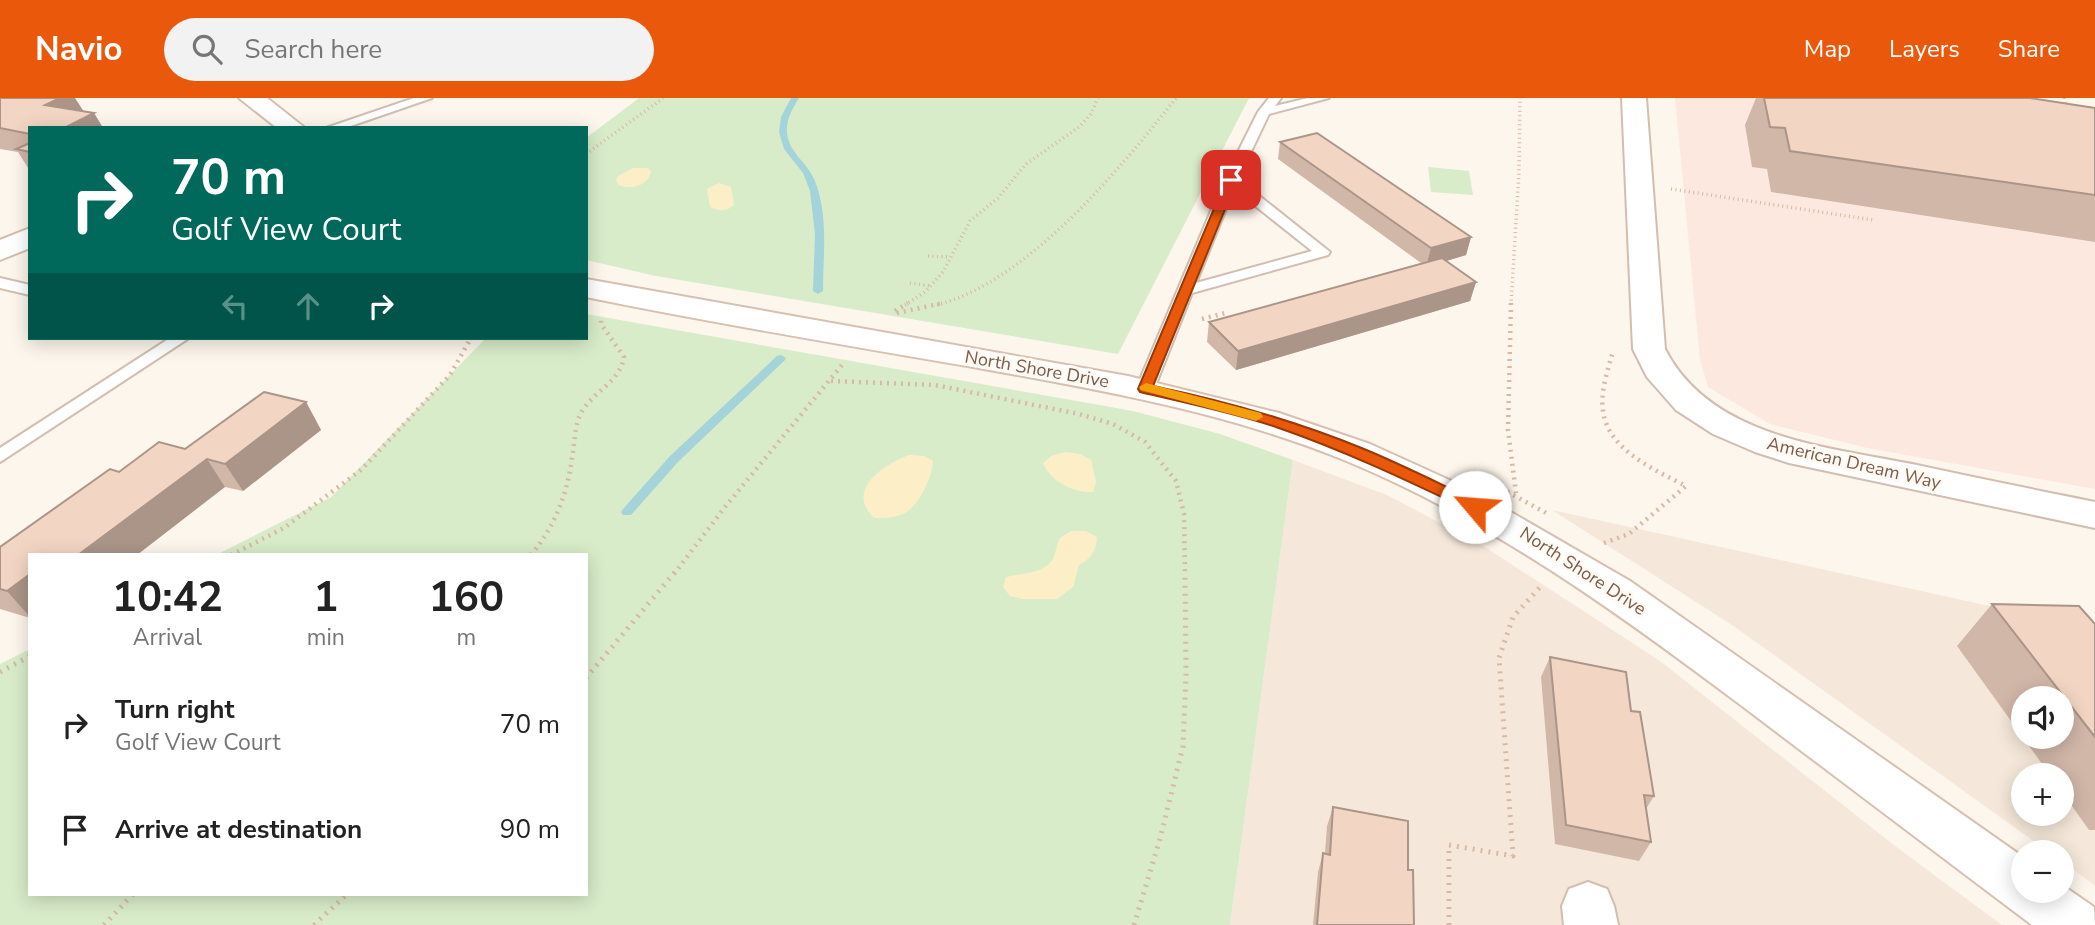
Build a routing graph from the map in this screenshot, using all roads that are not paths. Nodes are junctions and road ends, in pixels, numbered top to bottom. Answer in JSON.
{"nodes":[{"id":1,"x":251,"y":98,"type":"edge"},
{"id":2,"x":426,"y":98,"type":"edge"},
{"id":3,"x":1275,"y":98,"type":"edge"},
{"id":4,"x":1323,"y":98,"type":"edge"},
{"id":5,"x":1634,"y":98,"type":"edge"},
{"id":6,"x":1264,"y":112,"type":"junction"},
{"id":7,"x":290,"y":126,"type":"edge"},
{"id":8,"x":338,"y":126,"type":"edge"},
{"id":9,"x":1231,"y":180,"type":"junction"},
{"id":10,"x":28,"y":238,"type":"edge"},
{"id":11,"x":0,"y":251,"type":"edge"},
{"id":12,"x":0,"y":283,"type":"edge"},
{"id":13,"x":28,"y":290,"type":"edge"},
{"id":14,"x":1187,"y":290,"type":"junction"},
{"id":15,"x":593,"y":302,"type":"edge"},
{"id":16,"x":178,"y":340,"type":"edge"},
{"id":17,"x":1145,"y":389,"type":"junction"},
{"id":18,"x":0,"y":456,"type":"edge"},
{"id":19,"x":2095,"y":515,"type":"edge"},
{"id":20,"x":2011,"y":878,"type":"edge"},
{"id":21,"x":2045,"y":903,"type":"edge"},
{"id":22,"x":2075,"y":925,"type":"edge"}],
"edges":[{"from":1,"to":7,"type":"street"},
{"from":2,"to":8,"type":"lane"},
{"from":3,"to":6,"type":"lane"},
{"from":4,"to":6,"type":"lane"},
{"from":5,"to":19,"type":"street","name":"American Dream Way"},
{"from":6,"to":9,"type":"lane"},
{"from":9,"to":14,"type":"lane"},
{"from":9,"to":14,"type":"lane"},
{"from":10,"to":11,"type":"street"},
{"from":12,"to":13,"type":"lane"},
{"from":14,"to":17,"type":"lane"},
{"from":15,"to":17,"type":"street","name":"North Shore Drive"},
{"from":16,"to":18,"type":"lane"},
{"from":17,"to":20,"type":"street","name":"North Shore Drive"},
{"from":21,"to":22,"type":"street"}]}
